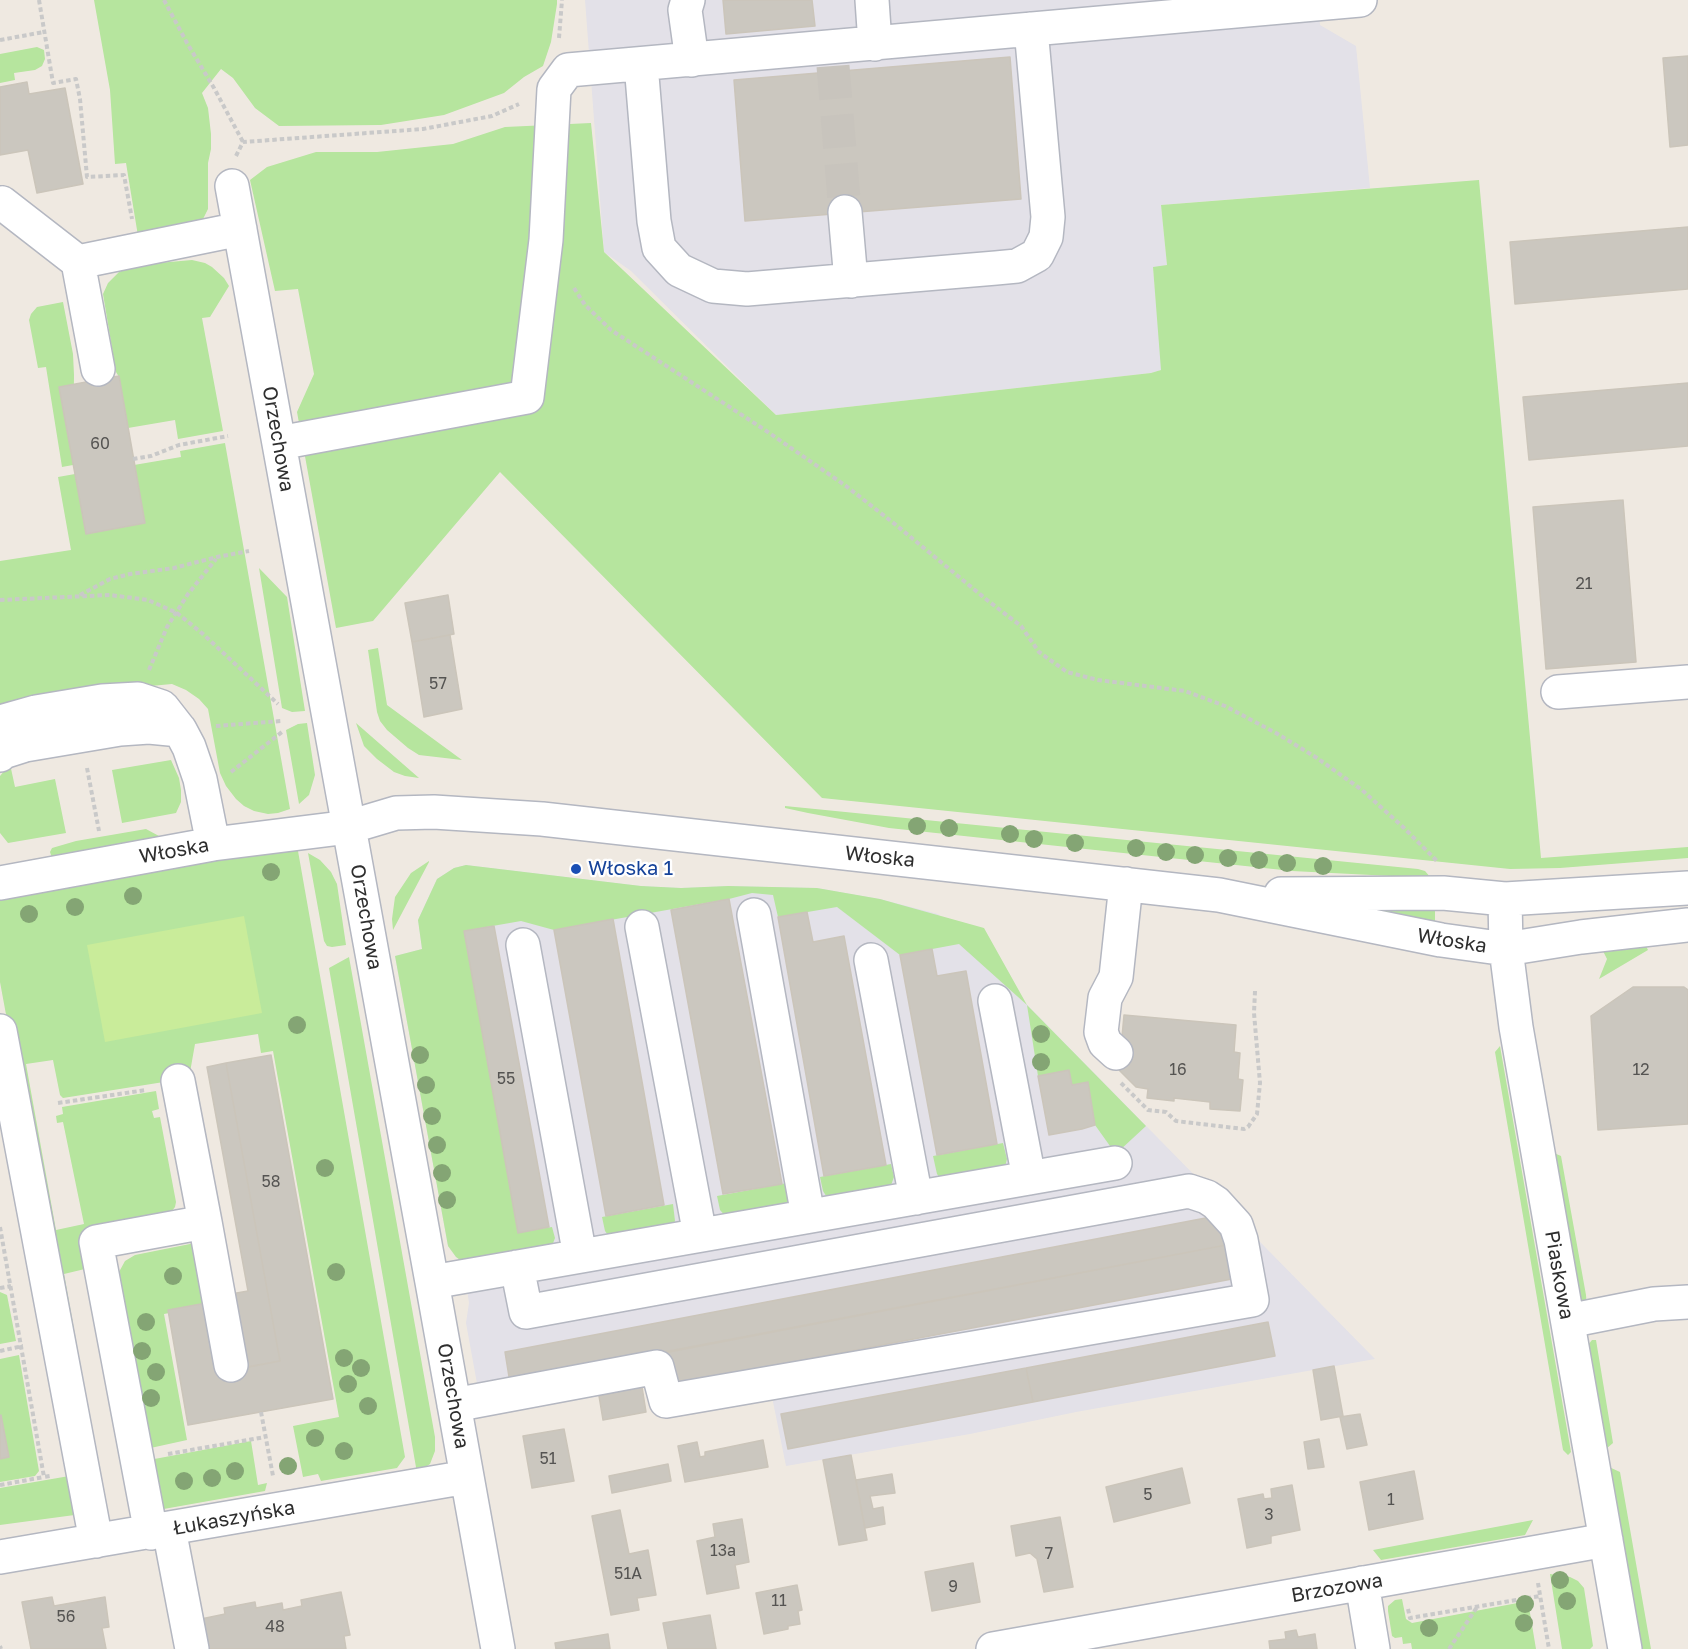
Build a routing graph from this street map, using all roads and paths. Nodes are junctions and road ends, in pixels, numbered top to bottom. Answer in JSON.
{"nodes":[{"id":1,"x":39,"y":0,"type":"edge"},
{"id":2,"x":164,"y":0,"type":"edge"},
{"id":3,"x":688,"y":0,"type":"edge"},
{"id":4,"x":872,"y":0,"type":"edge"},
{"id":5,"x":1360,"y":0,"type":"edge"},
{"id":6,"x":1031,"y":30,"type":"junction"},
{"id":7,"x":44,"y":32,"type":"junction"},
{"id":8,"x":0,"y":40,"type":"edge"},
{"id":9,"x":875,"y":44,"type":"junction"},
{"id":10,"x":692,"y":60,"type":"junction"},
{"id":11,"x":641,"y":64,"type":"junction"},
{"id":12,"x":554,"y":89,"type":"junction"},
{"id":13,"x":243,"y":142,"type":"junction"},
{"id":14,"x":232,"y":186,"type":"joint"},
{"id":15,"x":0,"y":204,"type":"edge"},
{"id":16,"x":845,"y":212,"type":"tunnel mouth"},
{"id":17,"x":240,"y":229,"type":"junction"},
{"id":18,"x":546,"y":240,"type":"junction"},
{"id":19,"x":137,"y":250,"type":"junction"},
{"id":20,"x":78,"y":262,"type":"junction"},
{"id":21,"x":851,"y":280,"type":"junction"},
{"id":22,"x":98,"y":369,"type":"dead end"},
{"id":23,"x":228,"y":436,"type":"dead end"},
{"id":24,"x":279,"y":443,"type":"junction"},
{"id":25,"x":133,"y":459,"type":"dead end"},
{"id":26,"x":249,"y":551,"type":"dead end"},
{"id":27,"x":217,"y":557,"type":"junction"},
{"id":28,"x":76,"y":597,"type":"junction"},
{"id":29,"x":0,"y":600,"type":"edge"},
{"id":30,"x":177,"y":613,"type":"junction"},
{"id":31,"x":1688,"y":682,"type":"edge"},
{"id":32,"x":1558,"y":692,"type":"dead end"},
{"id":33,"x":138,"y":699,"type":"junction"},
{"id":34,"x":278,"y":704,"type":"dead end"},
{"id":35,"x":281,"y":721,"type":"dead end"},
{"id":36,"x":0,"y":722,"type":"edge"},
{"id":37,"x":180,"y":730,"type":"junction"},
{"id":38,"x":282,"y":732,"type":"dead end"},
{"id":39,"x":81,"y":736,"type":"junction"},
{"id":40,"x":0,"y":755,"type":"edge"},
{"id":41,"x":204,"y":794,"type":"junction"},
{"id":42,"x":349,"y":827,"type":"junction"},
{"id":43,"x":99,"y":832,"type":"dead end"},
{"id":44,"x":213,"y":844,"type":"junction"},
{"id":45,"x":1443,"y":868,"type":"dead end"},
{"id":46,"x":0,"y":883,"type":"edge"},
{"id":47,"x":1126,"y":884,"type":"junction"},
{"id":48,"x":1688,"y":888,"type":"edge"},
{"id":49,"x":1219,"y":895,"type":"junction"},
{"id":50,"x":1506,"y":899,"type":"junction"},
{"id":51,"x":754,"y":915,"type":"dead end"},
{"id":52,"x":1688,"y":925,"type":"edge"},
{"id":53,"x":642,"y":927,"type":"dead end"},
{"id":54,"x":523,"y":945,"type":"dead end"},
{"id":55,"x":1506,"y":949,"type":"junction"},
{"id":56,"x":871,"y":960,"type":"dead end"},
{"id":57,"x":1255,"y":991,"type":"dead end"},
{"id":58,"x":995,"y":1001,"type":"dead end"},
{"id":59,"x":0,"y":1031,"type":"edge"},
{"id":60,"x":1117,"y":1067,"type":"joint"},
{"id":61,"x":178,"y":1083,"type":"joint"},
{"id":62,"x":58,"y":1103,"type":"dead end"},
{"id":63,"x":1115,"y":1163,"type":"dead end"},
{"id":64,"x":1029,"y":1178,"type":"junction"},
{"id":65,"x":916,"y":1198,"type":"junction"},
{"id":66,"x":808,"y":1216,"type":"junction"},
{"id":67,"x":205,"y":1222,"type":"junction"},
{"id":68,"x":699,"y":1236,"type":"junction"},
{"id":69,"x":580,"y":1256,"type":"junction"},
{"id":70,"x":517,"y":1267,"type":"junction"},
{"id":71,"x":432,"y":1282,"type":"junction"},
{"id":72,"x":1688,"y":1302,"type":"edge"},
{"id":73,"x":1568,"y":1321,"type":"junction"},
{"id":74,"x":231,"y":1365,"type":"dead end"},
{"id":75,"x":454,"y":1405,"type":"junction"},
{"id":76,"x":261,"y":1412,"type":"dead end"},
{"id":77,"x":265,"y":1437,"type":"junction"},
{"id":78,"x":136,"y":1460,"type":"junction"},
{"id":79,"x":44,"y":1477,"type":"dead end"},
{"id":80,"x":467,"y":1477,"type":"junction"},
{"id":81,"x":274,"y":1482,"type":"dead end"},
{"id":82,"x":0,"y":1485,"type":"edge"},
{"id":83,"x":160,"y":1531,"type":"junction"},
{"id":84,"x":1606,"y":1540,"type":"junction"},
{"id":85,"x":96,"y":1541,"type":"junction"},
{"id":86,"x":1532,"y":1553,"type":"junction"},
{"id":87,"x":0,"y":1557,"type":"edge"},
{"id":88,"x":1362,"y":1583,"type":"junction"},
{"id":89,"x":1540,"y":1596,"type":"junction"},
{"id":90,"x":1406,"y":1602,"type":"dead end"},
{"id":91,"x":1477,"y":1607,"type":"junction"},
{"id":92,"x":1070,"y":1642,"type":"edge"},
{"id":93,"x":192,"y":1649,"type":"edge"},
{"id":94,"x":498,"y":1649,"type":"edge"},
{"id":95,"x":993,"y":1649,"type":"edge"},
{"id":96,"x":1373,"y":1649,"type":"edge"},
{"id":97,"x":1449,"y":1649,"type":"edge"},
{"id":98,"x":1550,"y":1649,"type":"edge"},
{"id":99,"x":1625,"y":1649,"type":"edge"}],
"edges":[{"from":1,"to":7,"type":"path"},
{"from":2,"to":13,"type":"path"},
{"from":3,"to":10,"type":"street"},
{"from":4,"to":9,"type":"street"},
{"from":5,"to":6,"type":"street"},
{"from":6,"to":9,"type":"street"},
{"from":6,"to":21,"type":"street"},
{"from":7,"to":8,"type":"path"},
{"from":7,"to":19,"type":"path"},
{"from":9,"to":10,"type":"street"},
{"from":10,"to":11,"type":"street"},
{"from":11,"to":12,"type":"street"},
{"from":11,"to":21,"type":"street"},
{"from":12,"to":13,"type":"path"},
{"from":12,"to":18,"type":"street"},
{"from":13,"to":14,"type":"path"},
{"from":14,"to":17,"type":"street","name":"Orzechowa"},
{"from":15,"to":20,"type":"street"},
{"from":16,"to":21,"type":"street"},
{"from":17,"to":19,"type":"street"},
{"from":17,"to":24,"type":"street","name":"Orzechowa"},
{"from":18,"to":24,"type":"street"},
{"from":18,"to":45,"type":"path"},
{"from":19,"to":20,"type":"street"},
{"from":20,"to":22,"type":"street"},
{"from":23,"to":25,"type":"path"},
{"from":24,"to":42,"type":"street","name":"Orzechowa"},
{"from":26,"to":27,"type":"path"},
{"from":27,"to":28,"type":"path"},
{"from":27,"to":30,"type":"path"},
{"from":28,"to":29,"type":"path"},
{"from":28,"to":30,"type":"path"},
{"from":30,"to":33,"type":"path"},
{"from":30,"to":34,"type":"path"},
{"from":31,"to":32,"type":"street"},
{"from":33,"to":36,"type":"street"},
{"from":33,"to":37,"type":"street"},
{"from":35,"to":37,"type":"path"},
{"from":37,"to":39,"type":"street"},
{"from":37,"to":41,"type":"street"},
{"from":38,"to":41,"type":"path"},
{"from":39,"to":40,"type":"street"},
{"from":39,"to":43,"type":"path"},
{"from":41,"to":44,"type":"street"},
{"from":42,"to":44,"type":"street","name":"Włoska"},
{"from":42,"to":47,"type":"street","name":"Włoska"},
{"from":42,"to":71,"type":"street","name":"Orzechowa"},
{"from":44,"to":46,"type":"street","name":"Włoska"},
{"from":47,"to":49,"type":"street","name":"Włoska"},
{"from":47,"to":60,"type":"street"},
{"from":48,"to":50,"type":"street","name":"Włoska"},
{"from":49,"to":50,"type":"street","name":"Włoska"},
{"from":49,"to":55,"type":"street","name":"Włoska"},
{"from":50,"to":55,"type":"street","name":"Piaskowa"},
{"from":51,"to":66,"type":"street"},
{"from":52,"to":55,"type":"street","name":"Włoska"},
{"from":53,"to":68,"type":"street"},
{"from":54,"to":69,"type":"street"},
{"from":55,"to":73,"type":"street","name":"Piaskowa"},
{"from":56,"to":65,"type":"street"},
{"from":57,"to":60,"type":"path"},
{"from":58,"to":64,"type":"street"},
{"from":59,"to":85,"type":"street"},
{"from":61,"to":62,"type":"path"},
{"from":61,"to":67,"type":"street"},
{"from":63,"to":64,"type":"street"},
{"from":64,"to":65,"type":"street"},
{"from":65,"to":66,"type":"street"},
{"from":66,"to":68,"type":"street"},
{"from":67,"to":74,"type":"street"},
{"from":67,"to":78,"type":"street"},
{"from":68,"to":69,"type":"street"},
{"from":69,"to":70,"type":"street"},
{"from":70,"to":71,"type":"street"},
{"from":70,"to":75,"type":"street"},
{"from":71,"to":75,"type":"street","name":"Orzechowa"},
{"from":72,"to":73,"type":"street"},
{"from":73,"to":84,"type":"street","name":"Piaskowa"},
{"from":75,"to":80,"type":"street","name":"Orzechowa"},
{"from":76,"to":77,"type":"path"},
{"from":77,"to":78,"type":"path"},
{"from":77,"to":81,"type":"path"},
{"from":78,"to":83,"type":"street"},
{"from":79,"to":82,"type":"path"},
{"from":80,"to":83,"type":"street","name":"Łukaszyńska"},
{"from":80,"to":94,"type":"street","name":"Orzechowa"},
{"from":83,"to":85,"type":"street","name":"Łukaszyńska"},
{"from":83,"to":93,"type":"street"},
{"from":84,"to":86,"type":"street","name":"Brzozowa"},
{"from":84,"to":99,"type":"street","name":"Piaskowa"},
{"from":85,"to":87,"type":"street","name":"Łukaszyńska"},
{"from":86,"to":88,"type":"street","name":"Brzozowa"},
{"from":86,"to":89,"type":"path"},
{"from":88,"to":92,"type":"street","name":"Brzozowa"},
{"from":88,"to":96,"type":"street"},
{"from":89,"to":91,"type":"path"},
{"from":89,"to":98,"type":"path"},
{"from":90,"to":91,"type":"path"},
{"from":91,"to":97,"type":"path"},
{"from":92,"to":95,"type":"street","name":"Brzozowa"}]}
